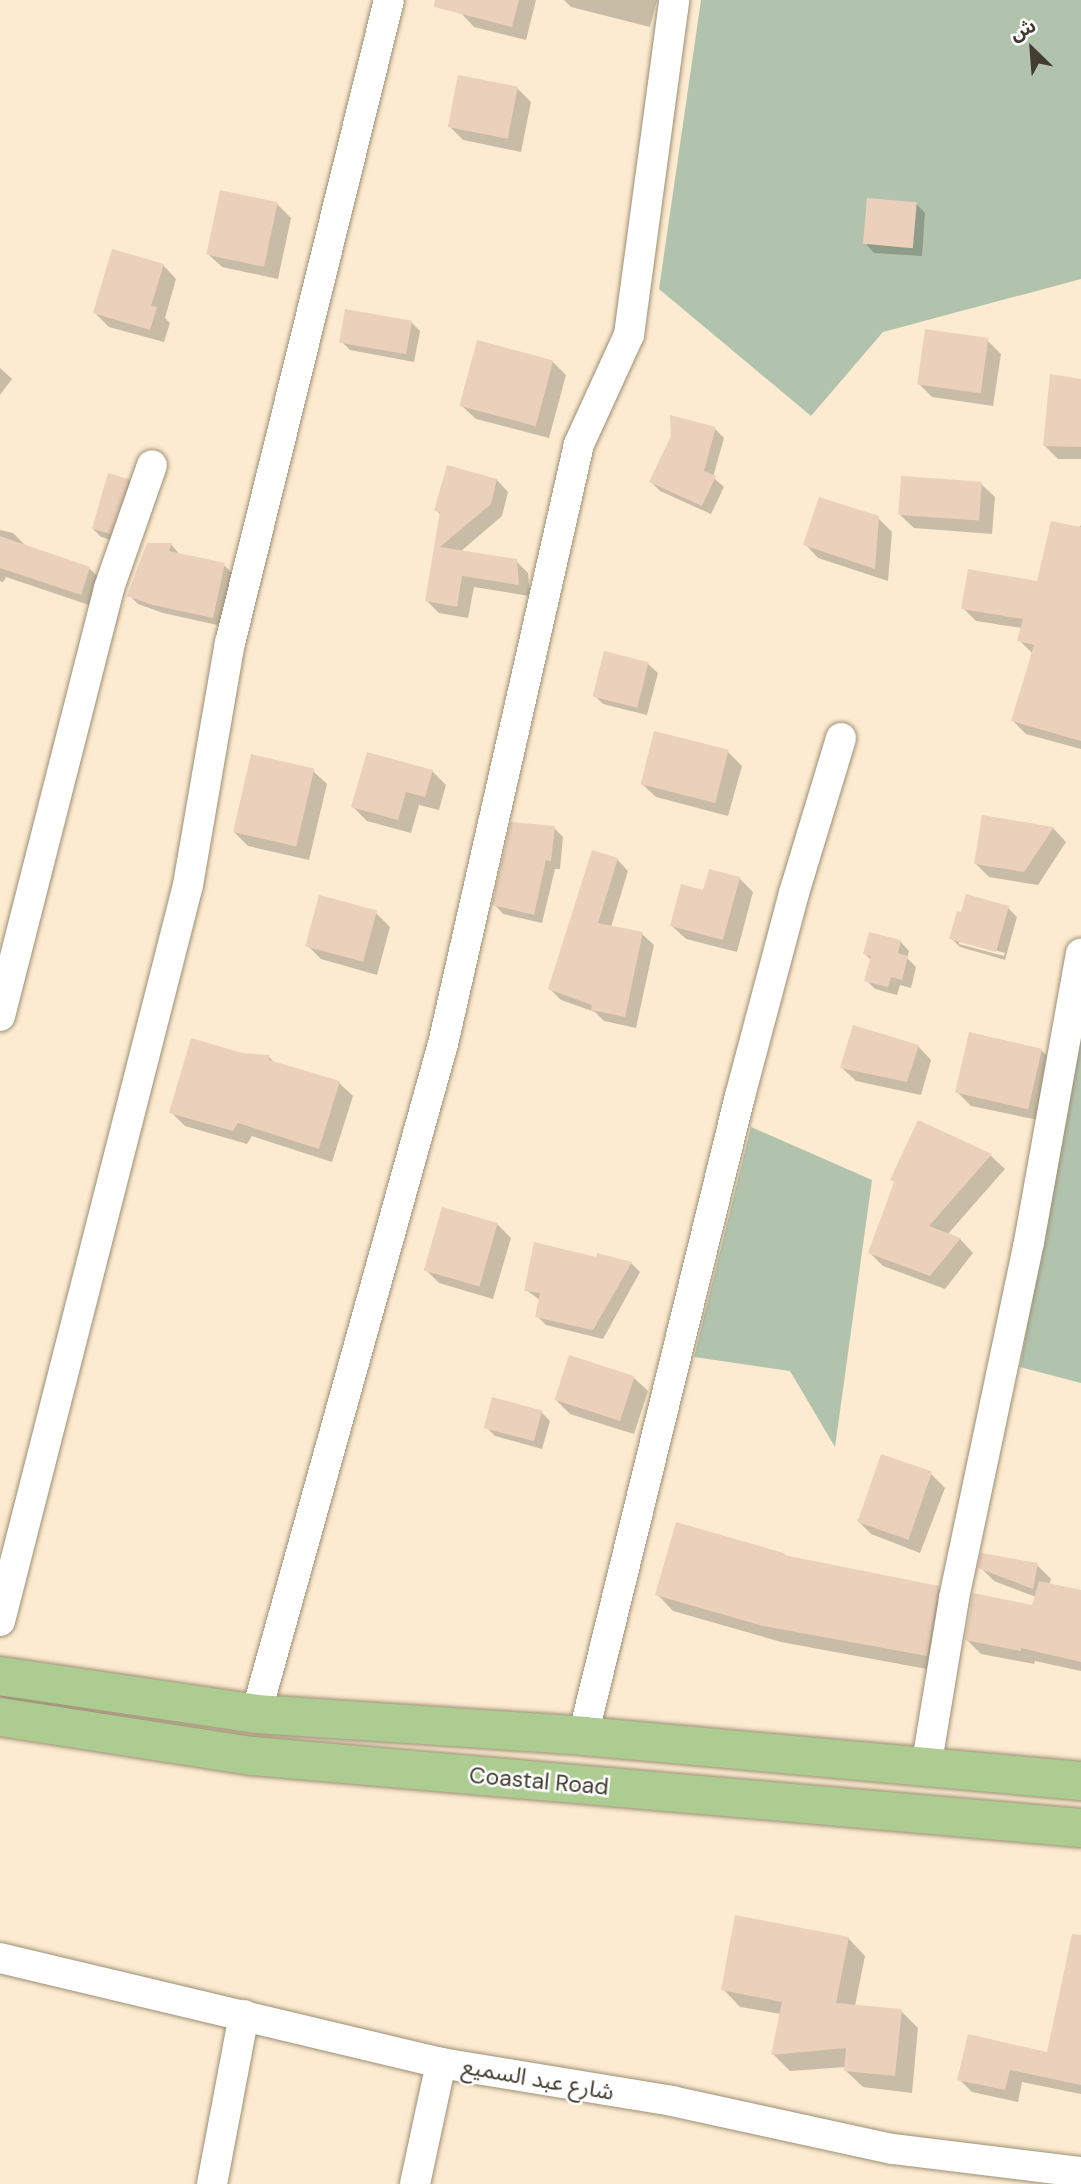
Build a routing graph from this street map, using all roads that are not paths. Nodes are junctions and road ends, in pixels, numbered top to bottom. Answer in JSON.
{"nodes":[{"id":1,"x":389,"y":0,"type":"edge"},
{"id":2,"x":674,"y":0,"type":"edge"},
{"id":3,"x":152,"y":465,"type":"dead end"},
{"id":4,"x":841,"y":738,"type":"dead end"},
{"id":5,"x":1081,"y":954,"type":"edge"},
{"id":6,"x":0,"y":1016,"type":"edge"},
{"id":7,"x":0,"y":1621,"type":"edge"},
{"id":8,"x":0,"y":1676,"type":"edge"},
{"id":9,"x":256,"y":1714,"type":"junction"},
{"id":10,"x":0,"y":1717,"type":"edge"},
{"id":11,"x":583,"y":1736,"type":"junction"},
{"id":12,"x":926,"y":1768,"type":"junction"},
{"id":13,"x":1081,"y":1781,"type":"edge"},
{"id":14,"x":1081,"y":1828,"type":"edge"},
{"id":15,"x":0,"y":1958,"type":"edge"},
{"id":16,"x":243,"y":2015,"type":"junction"},
{"id":17,"x":441,"y":2063,"type":"junction"},
{"id":18,"x":1081,"y":2172,"type":"edge"},
{"id":19,"x":212,"y":2184,"type":"edge"},
{"id":20,"x":415,"y":2184,"type":"edge"}],
"edges":[{"from":1,"to":7,"type":"street"},
{"from":2,"to":9,"type":"street"},
{"from":3,"to":6,"type":"street"},
{"from":4,"to":11,"type":"street"},
{"from":5,"to":12,"type":"street"},
{"from":8,"to":9,"type":"highway","name":"Coastal Road"},
{"from":9,"to":11,"type":"highway","name":"Coastal Road"},
{"from":10,"to":14,"type":"highway","name":"Coastal Road"},
{"from":11,"to":12,"type":"highway","name":"Coastal Road"},
{"from":12,"to":13,"type":"highway","name":"Coastal Road"},
{"from":15,"to":16,"type":"street","name":"شارع عبد السميع"},
{"from":16,"to":17,"type":"street","name":"شارع عبد السميع"},
{"from":16,"to":19,"type":"street"},
{"from":17,"to":18,"type":"street","name":"شارع عبد السميع"},
{"from":17,"to":20,"type":"street"}]}
